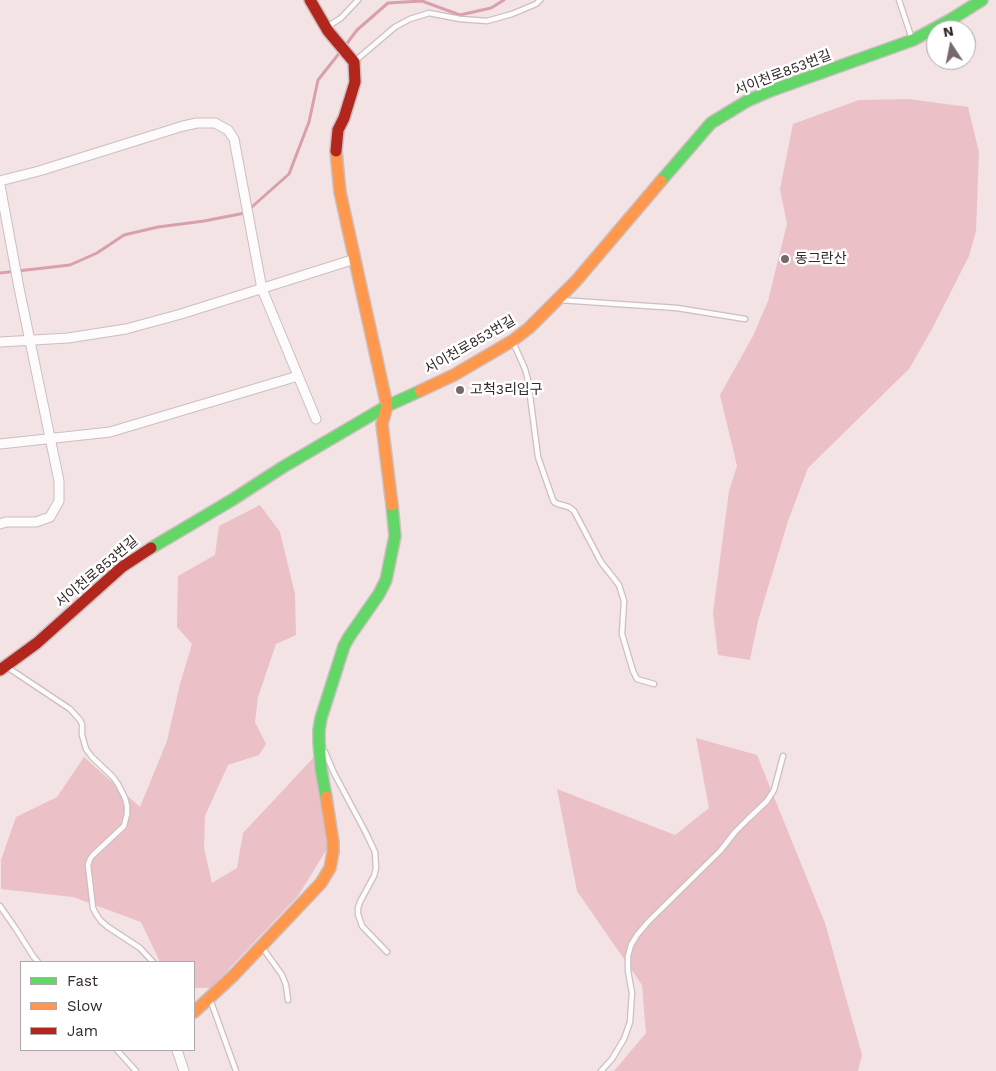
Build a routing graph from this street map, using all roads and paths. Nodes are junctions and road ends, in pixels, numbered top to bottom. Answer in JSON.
{"nodes":[{"id":1,"x":358,"y":0,"type":"edge"},
{"id":2,"x":540,"y":0,"type":"edge"},
{"id":3,"x":899,"y":0,"type":"edge"},
{"id":4,"x":982,"y":0,"type":"edge"},
{"id":5,"x":313,"y":1,"type":"edge"},
{"id":6,"x":329,"y":30,"type":"junction"},
{"id":7,"x":913,"y":40,"type":"junction"},
{"id":8,"x":353,"y":60,"type":"junction"},
{"id":9,"x":0,"y":183,"type":"edge"},
{"id":10,"x":355,"y":259,"type":"junction"},
{"id":11,"x":262,"y":289,"type":"junction"},
{"id":12,"x":557,"y":300,"type":"junction"},
{"id":13,"x":745,"y":319,"type":"dead end"},
{"id":14,"x":30,"y":340,"type":"junction"},
{"id":15,"x":512,"y":341,"type":"junction"},
{"id":16,"x":0,"y":342,"type":"edge"},
{"id":17,"x":298,"y":376,"type":"junction"},
{"id":18,"x":387,"y":406,"type":"junction"},
{"id":19,"x":316,"y":419,"type":"dead end"},
{"id":20,"x":50,"y":438,"type":"junction"},
{"id":21,"x":0,"y":444,"type":"edge"},
{"id":22,"x":0,"y":524,"type":"edge"},
{"id":23,"x":3,"y":668,"type":"edge"},
{"id":24,"x":654,"y":684,"type":"dead end"},
{"id":25,"x":319,"y":741,"type":"junction"},
{"id":26,"x":783,"y":756,"type":"dead end"},
{"id":27,"x":0,"y":906,"type":"edge"},
{"id":28,"x":261,"y":946,"type":"junction"},
{"id":29,"x":386,"y":952,"type":"dead end"},
{"id":30,"x":37,"y":961,"type":"edge"},
{"id":31,"x":152,"y":961,"type":"edge"},
{"id":32,"x":209,"y":998,"type":"junction"},
{"id":33,"x":288,"y":1000,"type":"dead end"},
{"id":34,"x":195,"y":1011,"type":"edge"},
{"id":35,"x":118,"y":1051,"type":"edge"},
{"id":36,"x":177,"y":1051,"type":"edge"},
{"id":37,"x":136,"y":1071,"type":"edge"},
{"id":38,"x":184,"y":1071,"type":"edge"},
{"id":39,"x":236,"y":1071,"type":"edge"},
{"id":40,"x":601,"y":1071,"type":"edge"}],
"edges":[{"from":1,"to":6,"type":"lane"},
{"from":2,"to":8,"type":"lane"},
{"from":3,"to":7,"type":"lane"},
{"from":4,"to":7,"type":"street","name":"서이천로853번길"},
{"from":5,"to":6,"type":"street"},
{"from":6,"to":8,"type":"street"},
{"from":7,"to":12,"type":"street","name":"서이천로853번길"},
{"from":8,"to":10,"type":"street"},
{"from":9,"to":11,"type":"street"},
{"from":9,"to":14,"type":"street"},
{"from":10,"to":11,"type":"street"},
{"from":10,"to":18,"type":"street"},
{"from":11,"to":14,"type":"street"},
{"from":11,"to":17,"type":"street"},
{"from":12,"to":13,"type":"lane"},
{"from":12,"to":15,"type":"street","name":"서이천로853번길"},
{"from":14,"to":16,"type":"street"},
{"from":14,"to":20,"type":"street"},
{"from":15,"to":18,"type":"street","name":"서이천로853번길"},
{"from":15,"to":24,"type":"lane"},
{"from":17,"to":19,"type":"street"},
{"from":17,"to":20,"type":"street"},
{"from":18,"to":23,"type":"street","name":"서이천로853번길"},
{"from":18,"to":25,"type":"street"},
{"from":20,"to":21,"type":"street"},
{"from":20,"to":22,"type":"street"},
{"from":23,"to":31,"type":"lane"},
{"from":25,"to":28,"type":"street"},
{"from":25,"to":29,"type":"lane"},
{"from":26,"to":40,"type":"lane"},
{"from":27,"to":30,"type":"lane"},
{"from":28,"to":32,"type":"street"},
{"from":28,"to":33,"type":"lane"},
{"from":32,"to":34,"type":"street"},
{"from":32,"to":39,"type":"lane"},
{"from":35,"to":37,"type":"lane"},
{"from":36,"to":38,"type":"street"}]}
